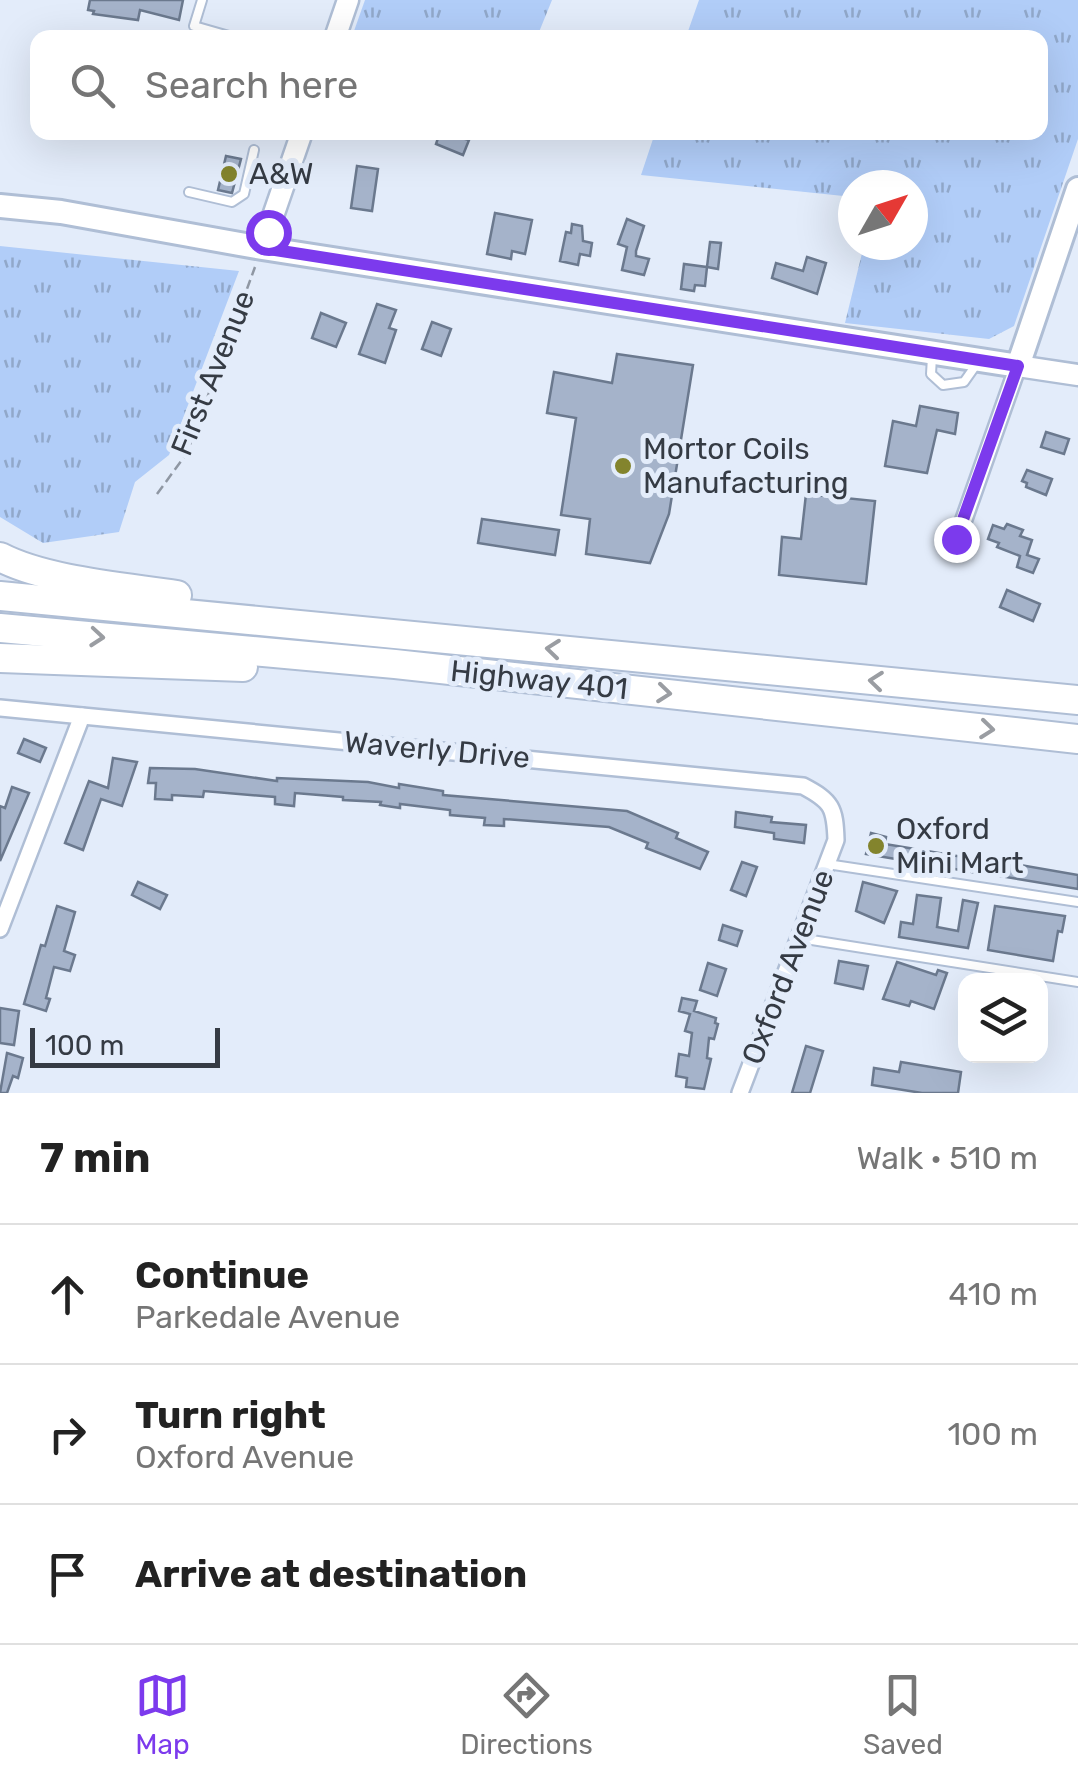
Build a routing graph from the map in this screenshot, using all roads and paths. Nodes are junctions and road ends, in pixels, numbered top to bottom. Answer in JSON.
{"nodes":[{"id":1,"x":202,"y":0,"type":"edge"},
{"id":2,"x":348,"y":0,"type":"edge"},
{"id":3,"x":208,"y":30,"type":"edge"},
{"id":4,"x":338,"y":30,"type":"edge"},
{"id":5,"x":299,"y":140,"type":"edge"},
{"id":6,"x":254,"y":150,"type":"dead end"},
{"id":7,"x":1078,"y":190,"type":"edge"},
{"id":8,"x":189,"y":192,"type":"dead end"},
{"id":9,"x":0,"y":206,"type":"edge"},
{"id":10,"x":262,"y":248,"type":"junction"},
{"id":11,"x":1018,"y":366,"type":"junction"},
{"id":12,"x":1078,"y":375,"type":"edge"},
{"id":13,"x":157,"y":494,"type":"dead end"},
{"id":14,"x":956,"y":539,"type":"dead end"},
{"id":15,"x":0,"y":557,"type":"edge"},
{"id":16,"x":0,"y":596,"type":"edge"},
{"id":17,"x":330,"y":626,"type":"junction"},
{"id":18,"x":0,"y":628,"type":"edge"},
{"id":19,"x":0,"y":658,"type":"edge"},
{"id":20,"x":395,"y":664,"type":"junction"},
{"id":21,"x":1078,"y":700,"type":"edge"},
{"id":22,"x":0,"y":708,"type":"edge"},
{"id":23,"x":82,"y":716,"type":"junction"},
{"id":24,"x":1078,"y":739,"type":"edge"},
{"id":25,"x":836,"y":840,"type":"joint"},
{"id":26,"x":827,"y":864,"type":"junction"},
{"id":27,"x":1078,"y":902,"type":"edge"},
{"id":28,"x":0,"y":929,"type":"edge"},
{"id":29,"x":799,"y":938,"type":"junction"},
{"id":30,"x":1078,"y":982,"type":"edge"},
{"id":31,"x":740,"y":1093,"type":"edge"}],
"edges":[{"from":1,"to":3,"type":"lane"},
{"from":2,"to":4,"type":"street"},
{"from":5,"to":10,"type":"street"},
{"from":6,"to":8,"type":"lane"},
{"from":7,"to":11,"type":"main road"},
{"from":9,"to":10,"type":"main road"},
{"from":10,"to":11,"type":"main road"},
{"from":10,"to":13,"type":"path","name":"First Avenue"},
{"from":11,"to":12,"type":"street"},
{"from":11,"to":14,"type":"street"},
{"from":15,"to":17,"type":"highway"},
{"from":16,"to":17,"type":"highway","name":"Highway 401"},
{"from":21,"to":17,"type":"highway","name":"Highway 401","one_way":true},
{"from":18,"to":20,"type":"highway","name":"Highway 401","one_way":true},
{"from":19,"to":20,"type":"highway"},
{"from":20,"to":24,"type":"highway","name":"Highway 401","one_way":true},
{"from":22,"to":23,"type":"street","name":"Waverly Drive"},
{"from":23,"to":25,"type":"street","name":"Waverly Drive"},
{"from":23,"to":28,"type":"street"},
{"from":25,"to":26,"type":"street","name":"Oxford Avenue"},
{"from":26,"to":27,"type":"lane"},
{"from":26,"to":29,"type":"street","name":"Oxford Avenue"},
{"from":29,"to":30,"type":"lane"},
{"from":29,"to":31,"type":"street","name":"Oxford Avenue"}]}
